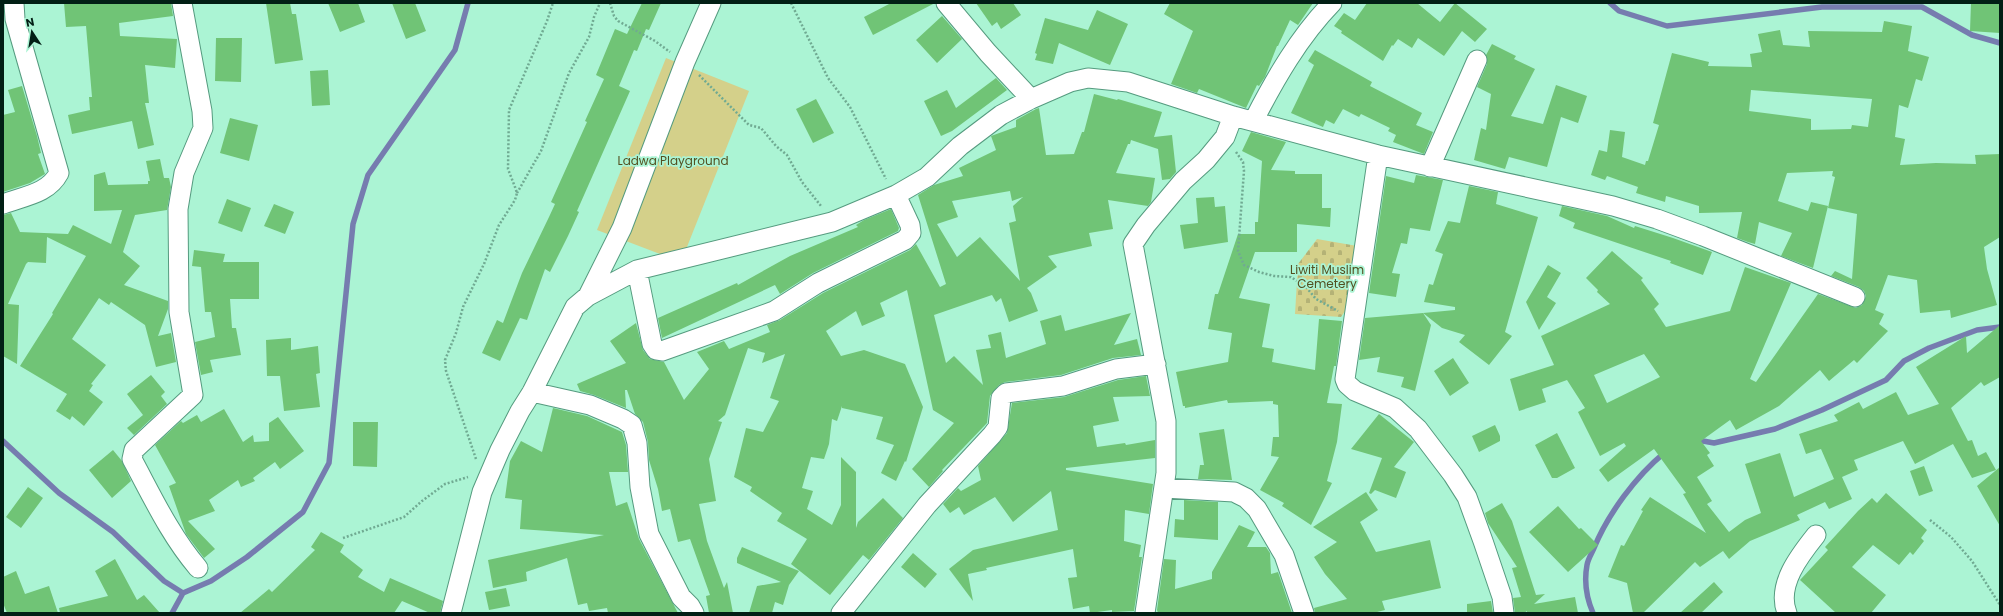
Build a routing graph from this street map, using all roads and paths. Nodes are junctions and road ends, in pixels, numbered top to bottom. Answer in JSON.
{"nodes":[{"id":1,"x":14,"y":3,"type":"edge"},
{"id":2,"x":182,"y":3,"type":"edge"},
{"id":3,"x":553,"y":3,"type":"edge"},
{"id":4,"x":600,"y":3,"type":"edge"},
{"id":5,"x":610,"y":3,"type":"edge"},
{"id":6,"x":711,"y":3,"type":"edge"},
{"id":7,"x":791,"y":3,"type":"edge"},
{"id":8,"x":946,"y":3,"type":"edge"},
{"id":9,"x":1332,"y":3,"type":"edge"},
{"id":10,"x":1477,"y":60,"type":"dead end"},
{"id":11,"x":685,"y":62,"type":"junction"},
{"id":12,"x":1031,"y":99,"type":"junction"},
{"id":13,"x":1233,"y":116,"type":"junction"},
{"id":14,"x":1254,"y":120,"type":"junction"},
{"id":15,"x":1226,"y":137,"type":"junction"},
{"id":16,"x":1378,"y":155,"type":"junction"},
{"id":17,"x":1430,"y":167,"type":"junction"},
{"id":18,"x":517,"y":193,"type":"junction"},
{"id":19,"x":896,"y":195,"type":"junction"},
{"id":20,"x":3,"y":204,"type":"edge"},
{"id":21,"x":832,"y":222,"type":"junction"},
{"id":22,"x":637,"y":270,"type":"junction"},
{"id":23,"x":588,"y":296,"type":"junction"},
{"id":24,"x":1855,"y":297,"type":"dead end"},
{"id":25,"x":1354,"y":321,"type":"junction"},
{"id":26,"x":1156,"y":364,"type":"junction"},
{"id":27,"x":532,"y":392,"type":"junction"},
{"id":28,"x":476,"y":460,"type":"dead end"},
{"id":29,"x":1164,"y":488,"type":"junction"},
{"id":30,"x":482,"y":492,"type":"junction"},
{"id":31,"x":1930,"y":520,"type":"dead end"},
{"id":32,"x":1816,"y":535,"type":"dead end"},
{"id":33,"x":343,"y":538,"type":"dead end"},
{"id":34,"x":198,"y":568,"type":"dead end"},
{"id":35,"x":2000,"y":605,"type":"edge"},
{"id":36,"x":451,"y":613,"type":"edge"},
{"id":37,"x":694,"y":613,"type":"edge"},
{"id":38,"x":841,"y":613,"type":"edge"},
{"id":39,"x":1145,"y":613,"type":"edge"},
{"id":40,"x":1304,"y":613,"type":"edge"},
{"id":41,"x":1504,"y":613,"type":"edge"},
{"id":42,"x":1787,"y":613,"type":"edge"}],
"edges":[{"from":1,"to":20,"type":"street"},
{"from":2,"to":34,"type":"street"},
{"from":3,"to":18,"type":"path"},
{"from":4,"to":18,"type":"path"},
{"from":5,"to":11,"type":"path"},
{"from":6,"to":11,"type":"street"},
{"from":7,"to":19,"type":"path"},
{"from":8,"to":12,"type":"street"},
{"from":9,"to":14,"type":"street"},
{"from":10,"to":17,"type":"street"},
{"from":11,"to":21,"type":"path"},
{"from":11,"to":23,"type":"street"},
{"from":12,"to":13,"type":"street"},
{"from":12,"to":19,"type":"street"},
{"from":13,"to":14,"type":"street"},
{"from":13,"to":15,"type":"street"},
{"from":14,"to":16,"type":"street"},
{"from":15,"to":25,"type":"path"},
{"from":15,"to":26,"type":"street"},
{"from":16,"to":17,"type":"street"},
{"from":16,"to":25,"type":"street"},
{"from":17,"to":24,"type":"street"},
{"from":18,"to":28,"type":"path"},
{"from":19,"to":21,"type":"street"},
{"from":19,"to":22,"type":"street"},
{"from":21,"to":22,"type":"street"},
{"from":22,"to":23,"type":"street"},
{"from":23,"to":27,"type":"street"},
{"from":25,"to":41,"type":"street"},
{"from":26,"to":29,"type":"street"},
{"from":26,"to":38,"type":"street"},
{"from":27,"to":30,"type":"street"},
{"from":27,"to":37,"type":"street"},
{"from":29,"to":39,"type":"street"},
{"from":29,"to":40,"type":"street"},
{"from":30,"to":33,"type":"path"},
{"from":30,"to":36,"type":"street"},
{"from":31,"to":35,"type":"path"},
{"from":32,"to":42,"type":"street"}]}
